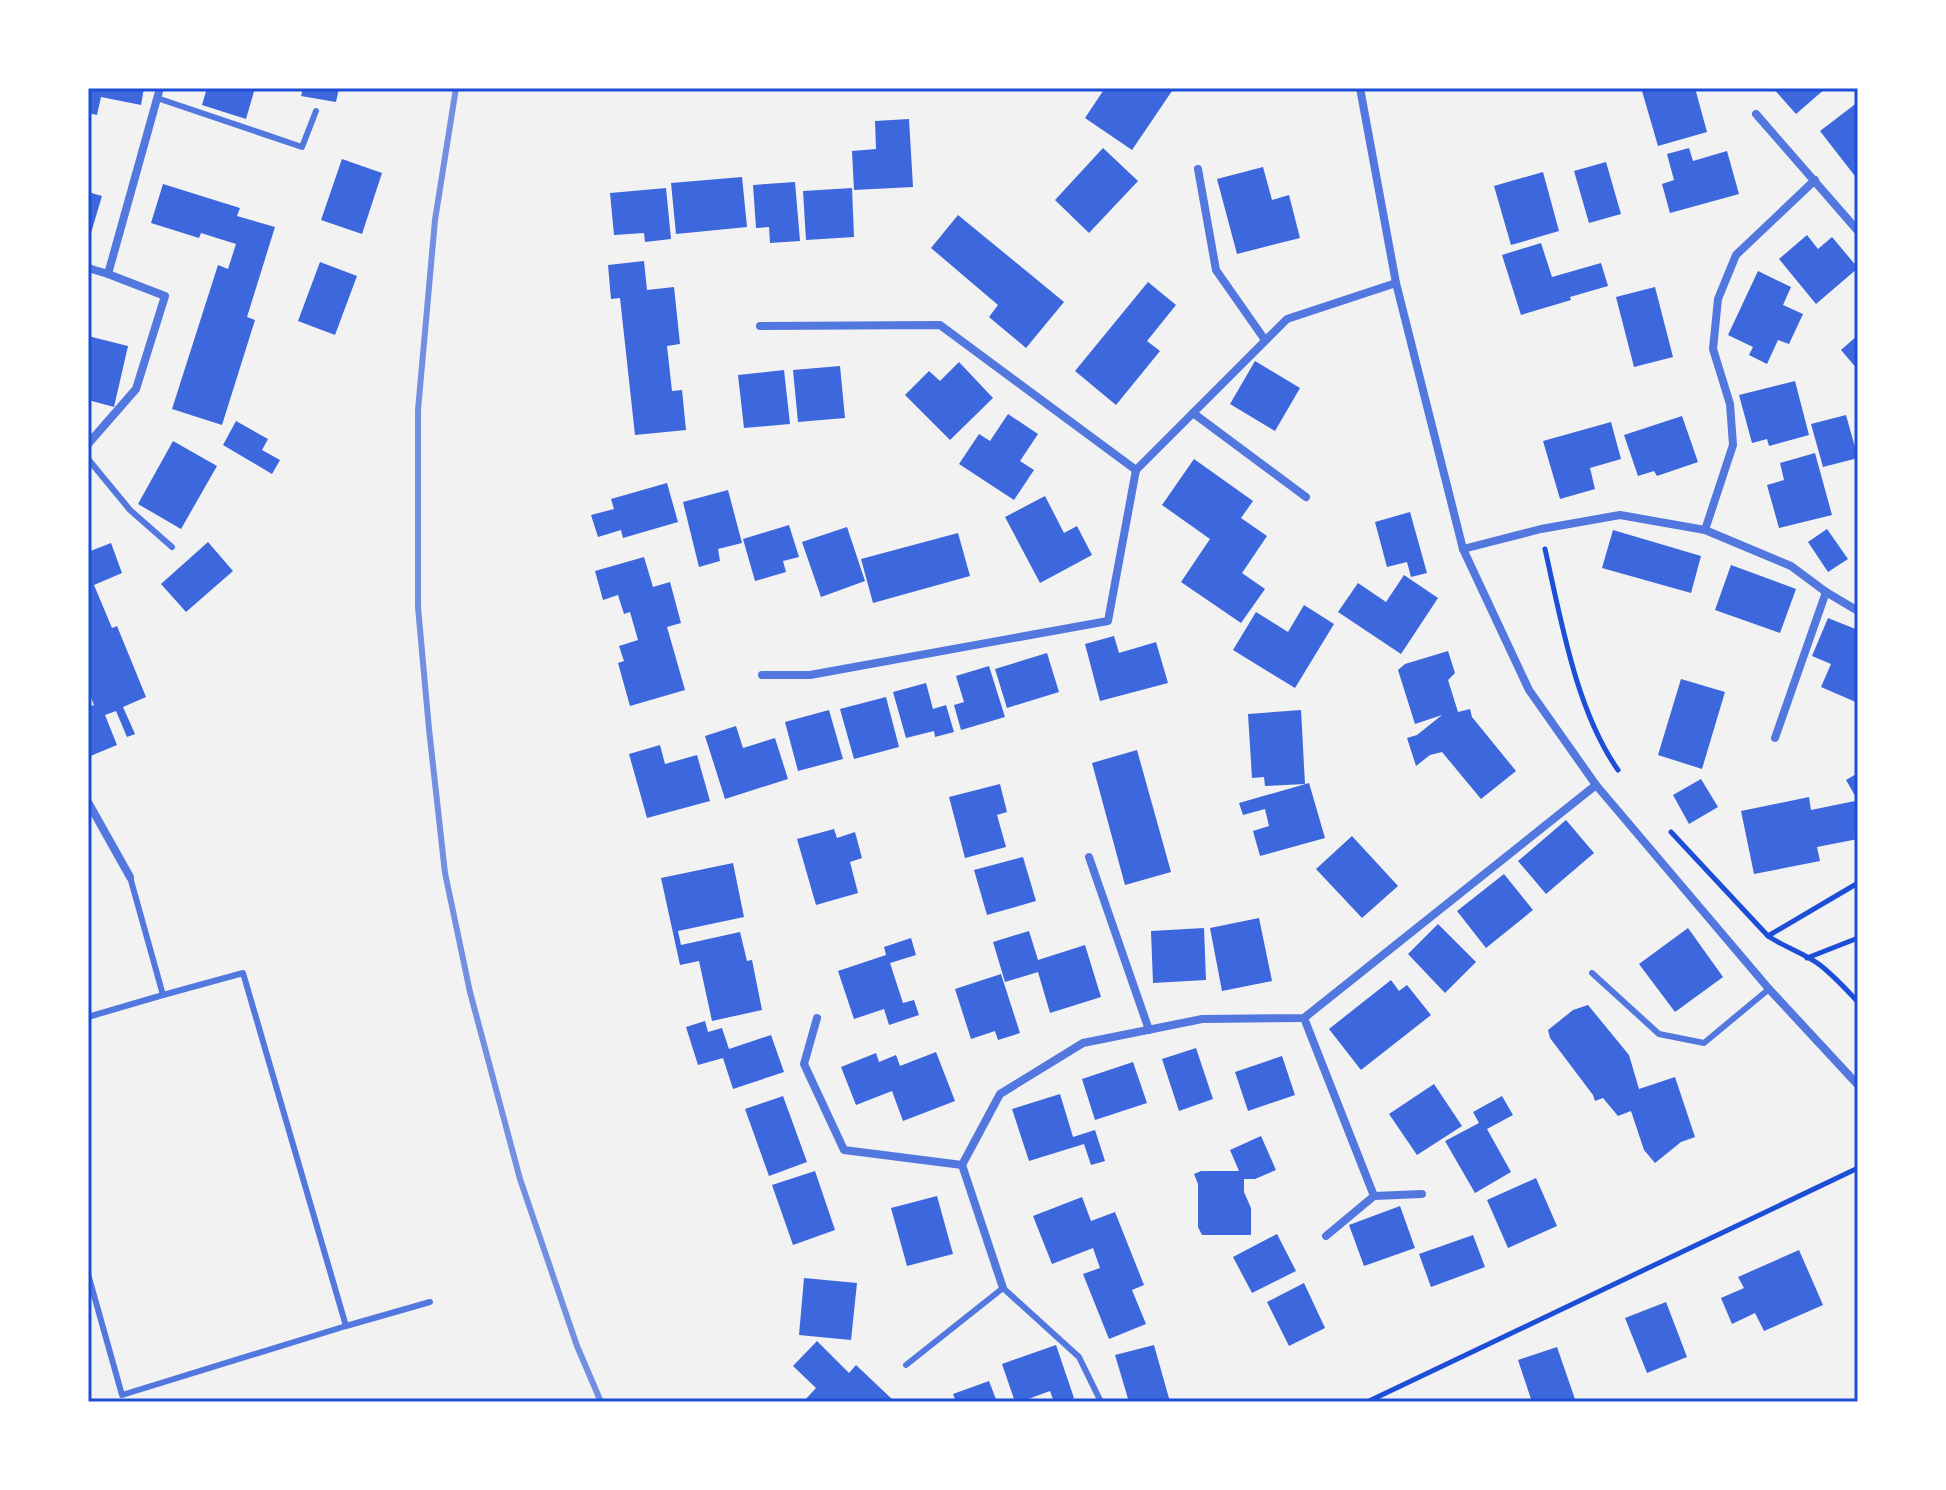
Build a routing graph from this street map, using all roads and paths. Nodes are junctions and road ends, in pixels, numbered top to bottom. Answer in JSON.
{"nodes":[{"id":1,"x":160,"y":88,"type":"edge"},
{"id":2,"x":1360,"y":88,"type":"edge"},
{"id":3,"x":157,"y":98,"type":"junction"},
{"id":4,"x":316,"y":111,"type":"dead end"},
{"id":5,"x":1756,"y":114,"type":"dead end"},
{"id":6,"x":1198,"y":169,"type":"dead end"},
{"id":7,"x":1815,"y":180,"type":"junction"},
{"id":8,"x":1858,"y":231,"type":"edge"},
{"id":9,"x":88,"y":268,"type":"edge"},
{"id":10,"x":108,"y":274,"type":"junction"},
{"id":11,"x":1396,"y":283,"type":"junction"},
{"id":12,"x":760,"y":326,"type":"dead end"},
{"id":13,"x":1265,"y":340,"type":"junction"},
{"id":14,"x":1193,"y":413,"type":"junction"},
{"id":15,"x":88,"y":444,"type":"edge"},
{"id":16,"x":88,"y":459,"type":"edge"},
{"id":17,"x":1136,"y":470,"type":"junction"},
{"id":18,"x":1306,"y":497,"type":"dead end"},
{"id":19,"x":1541,"y":529,"type":"junction"},
{"id":20,"x":1705,"y":530,"type":"junction"},
{"id":21,"x":172,"y":547,"type":"dead end"},
{"id":22,"x":1463,"y":549,"type":"junction"},
{"id":23,"x":1826,"y":592,"type":"junction"},
{"id":24,"x":1858,"y":611,"type":"edge"},
{"id":25,"x":762,"y":675,"type":"dead end"},
{"id":26,"x":1775,"y":738,"type":"dead end"},
{"id":27,"x":1620,"y":773,"type":"dead end"},
{"id":28,"x":1596,"y":785,"type":"junction"},
{"id":29,"x":88,"y":802,"type":"edge"},
{"id":30,"x":1666,"y":827,"type":"dead end"},
{"id":31,"x":1089,"y":857,"type":"dead end"},
{"id":32,"x":130,"y":877,"type":"joint"},
{"id":33,"x":1858,"y":883,"type":"edge"},
{"id":34,"x":1768,"y":936,"type":"junction"},
{"id":35,"x":1858,"y":938,"type":"edge"},
{"id":36,"x":1807,"y":958,"type":"junction"},
{"id":37,"x":1592,"y":973,"type":"dead end"},
{"id":38,"x":1769,"y":989,"type":"junction"},
{"id":39,"x":163,"y":995,"type":"junction"},
{"id":40,"x":1858,"y":1002,"type":"edge"},
{"id":41,"x":88,"y":1017,"type":"edge"},
{"id":42,"x":817,"y":1018,"type":"dead end"},
{"id":43,"x":1304,"y":1018,"type":"junction"},
{"id":44,"x":1149,"y":1030,"type":"junction"},
{"id":45,"x":1858,"y":1085,"type":"edge"},
{"id":46,"x":962,"y":1165,"type":"junction"},
{"id":47,"x":1858,"y":1168,"type":"edge"},
{"id":48,"x":1422,"y":1194,"type":"dead end"},
{"id":49,"x":1374,"y":1196,"type":"junction"},
{"id":50,"x":1326,"y":1236,"type":"dead end"},
{"id":51,"x":88,"y":1274,"type":"edge"},
{"id":52,"x":1003,"y":1288,"type":"junction"},
{"id":53,"x":430,"y":1302,"type":"dead end"},
{"id":54,"x":346,"y":1326,"type":"junction"},
{"id":55,"x":906,"y":1365,"type":"dead end"},
{"id":56,"x":1101,"y":1402,"type":"edge"},
{"id":57,"x":1367,"y":1402,"type":"edge"}],
"edges":[{"from":1,"to":3,"type":"street"},
{"from":2,"to":11,"type":"street"},
{"from":3,"to":4,"type":"lane"},
{"from":3,"to":10,"type":"street"},
{"from":5,"to":7,"type":"street"},
{"from":6,"to":13,"type":"street"},
{"from":7,"to":8,"type":"street"},
{"from":7,"to":20,"type":"street"},
{"from":9,"to":10,"type":"street"},
{"from":10,"to":15,"type":"street"},
{"from":11,"to":13,"type":"street"},
{"from":11,"to":22,"type":"street"},
{"from":12,"to":17,"type":"street"},
{"from":13,"to":14,"type":"street"},
{"from":14,"to":17,"type":"street"},
{"from":14,"to":18,"type":"street"},
{"from":16,"to":21,"type":"lane"},
{"from":17,"to":25,"type":"street"},
{"from":19,"to":20,"type":"street"},
{"from":19,"to":22,"type":"street"},
{"from":19,"to":27,"type":"path"},
{"from":20,"to":23,"type":"street"},
{"from":22,"to":28,"type":"street"},
{"from":23,"to":24,"type":"street"},
{"from":23,"to":26,"type":"street"},
{"from":28,"to":38,"type":"street"},
{"from":28,"to":43,"type":"street"},
{"from":29,"to":32,"type":"street"},
{"from":30,"to":34,"type":"path"},
{"from":31,"to":44,"type":"street"},
{"from":32,"to":39,"type":"lane"},
{"from":33,"to":34,"type":"path"},
{"from":34,"to":36,"type":"path"},
{"from":35,"to":36,"type":"path"},
{"from":36,"to":40,"type":"path"},
{"from":37,"to":38,"type":"lane"},
{"from":38,"to":45,"type":"street"},
{"from":39,"to":41,"type":"lane"},
{"from":39,"to":54,"type":"lane"},
{"from":42,"to":46,"type":"street"},
{"from":43,"to":44,"type":"street"},
{"from":43,"to":49,"type":"street"},
{"from":44,"to":46,"type":"street"},
{"from":46,"to":52,"type":"street"},
{"from":47,"to":57,"type":"path"},
{"from":48,"to":49,"type":"street"},
{"from":49,"to":50,"type":"street"},
{"from":51,"to":54,"type":"lane"},
{"from":52,"to":55,"type":"lane"},
{"from":52,"to":56,"type":"lane"},
{"from":53,"to":54,"type":"lane"}]}
